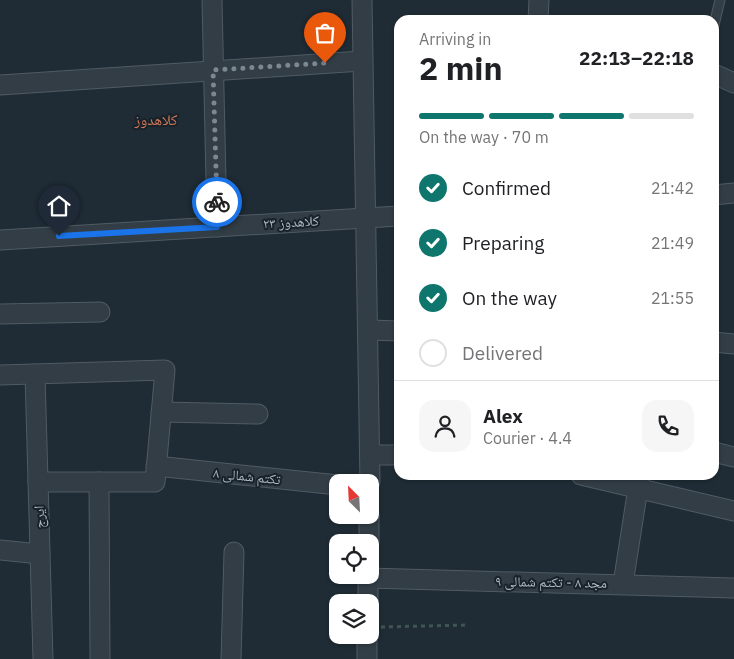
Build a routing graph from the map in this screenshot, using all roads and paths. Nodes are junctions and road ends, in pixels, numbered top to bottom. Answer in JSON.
{"nodes":[{"id":1,"x":212,"y":0,"type":"edge"},
{"id":2,"x":362,"y":0,"type":"edge"},
{"id":3,"x":539,"y":0,"type":"edge"},
{"id":4,"x":720,"y":0,"type":"edge"},
{"id":5,"x":538,"y":15,"type":"edge"},
{"id":6,"x":716,"y":15,"type":"edge"},
{"id":7,"x":362,"y":61,"type":"junction"},
{"id":8,"x":213,"y":70,"type":"junction"},
{"id":9,"x":719,"y":76,"type":"edge"},
{"id":10,"x":734,"y":83,"type":"edge"},
{"id":11,"x":0,"y":85,"type":"edge"},
{"id":12,"x":734,"y":193,"type":"edge"},
{"id":13,"x":719,"y":194,"type":"edge"},
{"id":14,"x":394,"y":216,"type":"edge"},
{"id":15,"x":366,"y":218,"type":"junction"},
{"id":16,"x":217,"y":227,"type":"junction"},
{"id":17,"x":0,"y":240,"type":"edge"},
{"id":18,"x":100,"y":312,"type":"dead end"},
{"id":19,"x":0,"y":314,"type":"edge"},
{"id":20,"x":369,"y":330,"type":"junction"},
{"id":21,"x":394,"y":331,"type":"edge"},
{"id":22,"x":719,"y":342,"type":"edge"},
{"id":23,"x":734,"y":344,"type":"edge"},
{"id":24,"x":35,"y":374,"type":"junction"},
{"id":25,"x":0,"y":375,"type":"edge"},
{"id":26,"x":161,"y":412,"type":"junction"},
{"id":27,"x":258,"y":414,"type":"dead end"},
{"id":28,"x":719,"y":453,"type":"edge"},
{"id":29,"x":370,"y":455,"type":"junction"},
{"id":30,"x":394,"y":455,"type":"edge"},
{"id":31,"x":734,"y":457,"type":"edge"},
{"id":32,"x":156,"y":466,"type":"junction"},
{"id":33,"x":370,"y":474,"type":"edge"},
{"id":34,"x":622,"y":480,"type":"edge"},
{"id":35,"x":38,"y":482,"type":"junction"},
{"id":36,"x":99,"y":482,"type":"junction"},
{"id":37,"x":639,"y":482,"type":"edge"},
{"id":38,"x":329,"y":484,"type":"edge"},
{"id":39,"x":734,"y":511,"type":"edge"},
{"id":40,"x":0,"y":550,"type":"edge"},
{"id":41,"x":234,"y":552,"type":"dead end"},
{"id":42,"x":40,"y":554,"type":"junction"},
{"id":43,"x":379,"y":577,"type":"edge"},
{"id":44,"x":623,"y":584,"type":"junction"},
{"id":45,"x":734,"y":588,"type":"edge"},
{"id":46,"x":468,"y":625,"type":"dead end"},
{"id":47,"x":379,"y":631,"type":"edge"},
{"id":48,"x":370,"y":644,"type":"edge"},
{"id":49,"x":43,"y":659,"type":"edge"},
{"id":50,"x":100,"y":659,"type":"edge"},
{"id":51,"x":231,"y":659,"type":"edge"},
{"id":52,"x":367,"y":659,"type":"edge"}],
"edges":[{"from":1,"to":8,"type":"street"},
{"from":2,"to":7,"type":"street"},
{"from":3,"to":5,"type":"street"},
{"from":4,"to":6,"type":"lane"},
{"from":7,"to":8,"type":"street"},
{"from":7,"to":15,"type":"street"},
{"from":8,"to":11,"type":"street"},
{"from":8,"to":16,"type":"street"},
{"from":9,"to":10,"type":"street"},
{"from":12,"to":13,"type":"street"},
{"from":14,"to":15,"type":"street","name":"کلاهدوز ۲۳"},
{"from":15,"to":16,"type":"street","name":"کلاهدوز ۲۳"},
{"from":15,"to":20,"type":"street"},
{"from":16,"to":17,"type":"street","name":"کلاهدوز ۲۳"},
{"from":18,"to":19,"type":"street"},
{"from":20,"to":21,"type":"street"},
{"from":20,"to":29,"type":"street"},
{"from":22,"to":23,"type":"street"},
{"from":24,"to":25,"type":"street"},
{"from":24,"to":26,"type":"street"},
{"from":24,"to":35,"type":"street","name":"ایرج"},
{"from":26,"to":27,"type":"street"},
{"from":26,"to":32,"type":"street"},
{"from":28,"to":31,"type":"street"},
{"from":29,"to":30,"type":"street"},
{"from":29,"to":33,"type":"street"},
{"from":32,"to":36,"type":"street"},
{"from":32,"to":38,"type":"street","name":"تکتم شمالی ۸"},
{"from":34,"to":37,"type":"street"},
{"from":35,"to":36,"type":"street"},
{"from":35,"to":42,"type":"street","name":"ایرج"},
{"from":36,"to":50,"type":"street"},
{"from":37,"to":39,"type":"street"},
{"from":37,"to":44,"type":"street"},
{"from":40,"to":42,"type":"street"},
{"from":41,"to":51,"type":"street"},
{"from":42,"to":49,"type":"street","name":"ایرج"},
{"from":43,"to":44,"type":"street","name":"مجد ۸ - تکتم شمالی ۹"},
{"from":44,"to":45,"type":"street","name":"مجد ۸ - تکتم شمالی ۹"},
{"from":46,"to":47,"type":"path"},
{"from":48,"to":52,"type":"street"}]}
